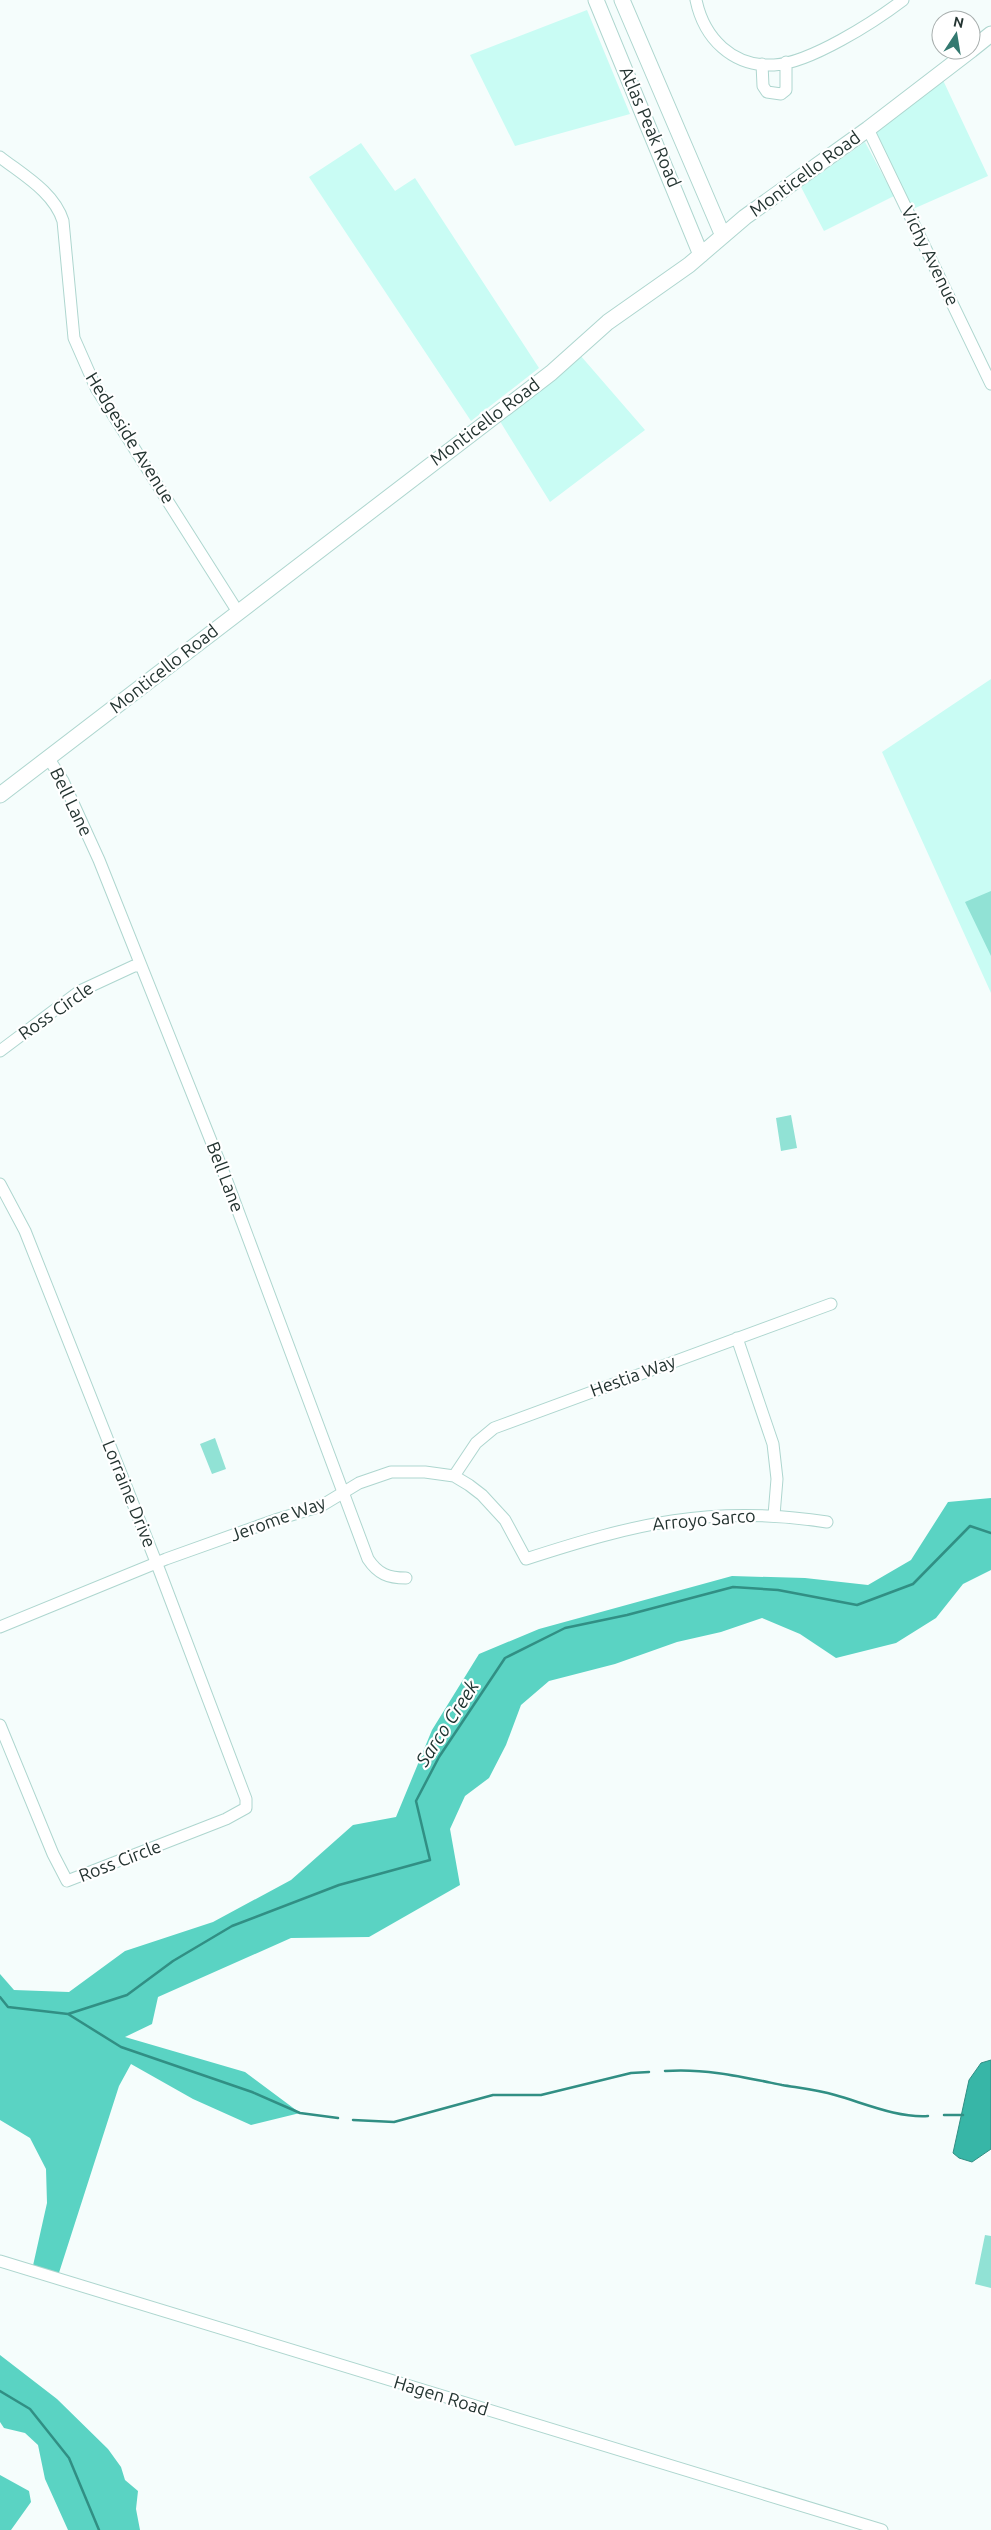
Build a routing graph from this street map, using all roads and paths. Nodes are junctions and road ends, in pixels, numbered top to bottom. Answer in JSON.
{"nodes":[{"id":1,"x":596,"y":0,"type":"edge"},
{"id":2,"x":622,"y":0,"type":"edge"},
{"id":3,"x":696,"y":0,"type":"edge"},
{"id":4,"x":903,"y":0,"type":"edge"},
{"id":5,"x":991,"y":34,"type":"edge"},
{"id":6,"x":981,"y":42,"type":"edge"},
{"id":7,"x":958,"y":60,"type":"edge"},
{"id":8,"x":786,"y":62,"type":"junction"},
{"id":9,"x":762,"y":64,"type":"junction"},
{"id":10,"x":868,"y":129,"type":"junction"},
{"id":11,"x":0,"y":157,"type":"edge"},
{"id":12,"x":724,"y":236,"type":"junction"},
{"id":13,"x":701,"y":255,"type":"junction"},
{"id":14,"x":991,"y":384,"type":"edge"},
{"id":15,"x":238,"y":612,"type":"junction"},
{"id":16,"x":49,"y":759,"type":"junction"},
{"id":17,"x":0,"y":796,"type":"edge"},
{"id":18,"x":141,"y":966,"type":"junction"},
{"id":19,"x":0,"y":1051,"type":"edge"},
{"id":20,"x":0,"y":1184,"type":"edge"},
{"id":21,"x":831,"y":1304,"type":"dead end"},
{"id":22,"x":737,"y":1338,"type":"junction"},
{"id":23,"x":454,"y":1476,"type":"junction"},
{"id":24,"x":343,"y":1491,"type":"junction"},
{"id":25,"x":774,"y":1515,"type":"junction"},
{"id":26,"x":827,"y":1522,"type":"dead end"},
{"id":27,"x":526,"y":1559,"type":"joint"},
{"id":28,"x":157,"y":1562,"type":"junction"},
{"id":29,"x":406,"y":1578,"type":"dead end"},
{"id":30,"x":0,"y":1627,"type":"edge"},
{"id":31,"x":0,"y":1725,"type":"edge"},
{"id":32,"x":246,"y":1808,"type":"joint"},
{"id":33,"x":0,"y":2261,"type":"edge"},
{"id":34,"x":842,"y":2524,"type":"edge"},
{"id":35,"x":882,"y":2530,"type":"edge"}],
"edges":[{"from":1,"to":13,"type":"main road","name":"Atlas Peak Road"},
{"from":2,"to":12,"type":"main road","name":"Atlas Peak Road"},
{"from":3,"to":9,"type":"street"},
{"from":4,"to":8,"type":"street"},
{"from":5,"to":6,"type":"main road","name":"Monticello Road"},
{"from":7,"to":10,"type":"main road","name":"Monticello Road"},
{"from":8,"to":9,"type":"street"},
{"from":8,"to":9,"type":"street"},
{"from":10,"to":12,"type":"main road","name":"Monticello Road"},
{"from":10,"to":14,"type":"street","name":"Vichy Avenue"},
{"from":11,"to":15,"type":"street","name":"Hedgeside Avenue"},
{"from":12,"to":13,"type":"main road","name":"Monticello Road"},
{"from":13,"to":15,"type":"main road","name":"Monticello Road"},
{"from":15,"to":16,"type":"main road","name":"Monticello Road"},
{"from":16,"to":17,"type":"main road","name":"Monticello Road"},
{"from":16,"to":18,"type":"street","name":"Bell Lane"},
{"from":18,"to":19,"type":"street","name":"Ross Circle"},
{"from":18,"to":24,"type":"street","name":"Bell Lane"},
{"from":20,"to":28,"type":"street","name":"Lorraine Drive"},
{"from":21,"to":22,"type":"street","name":"Hestia Way"},
{"from":22,"to":23,"type":"street","name":"Hestia Way"},
{"from":22,"to":25,"type":"street"},
{"from":23,"to":24,"type":"street","name":"Jerome Way"},
{"from":23,"to":27,"type":"street","name":"Jerome Way"},
{"from":24,"to":28,"type":"street","name":"Jerome Way"},
{"from":24,"to":29,"type":"street","name":"Bell Lane"},
{"from":25,"to":26,"type":"street","name":"Arroyo Sarco"},
{"from":25,"to":27,"type":"street","name":"Arroyo Sarco"},
{"from":28,"to":30,"type":"street","name":"Jerome Way"},
{"from":28,"to":32,"type":"street","name":"Lorraine Drive"},
{"from":31,"to":32,"type":"street","name":"Ross Circle"},
{"from":33,"to":34,"type":"street","name":"Hagen Road"},
{"from":34,"to":35,"type":"street","name":"Hagen Road"}]}
